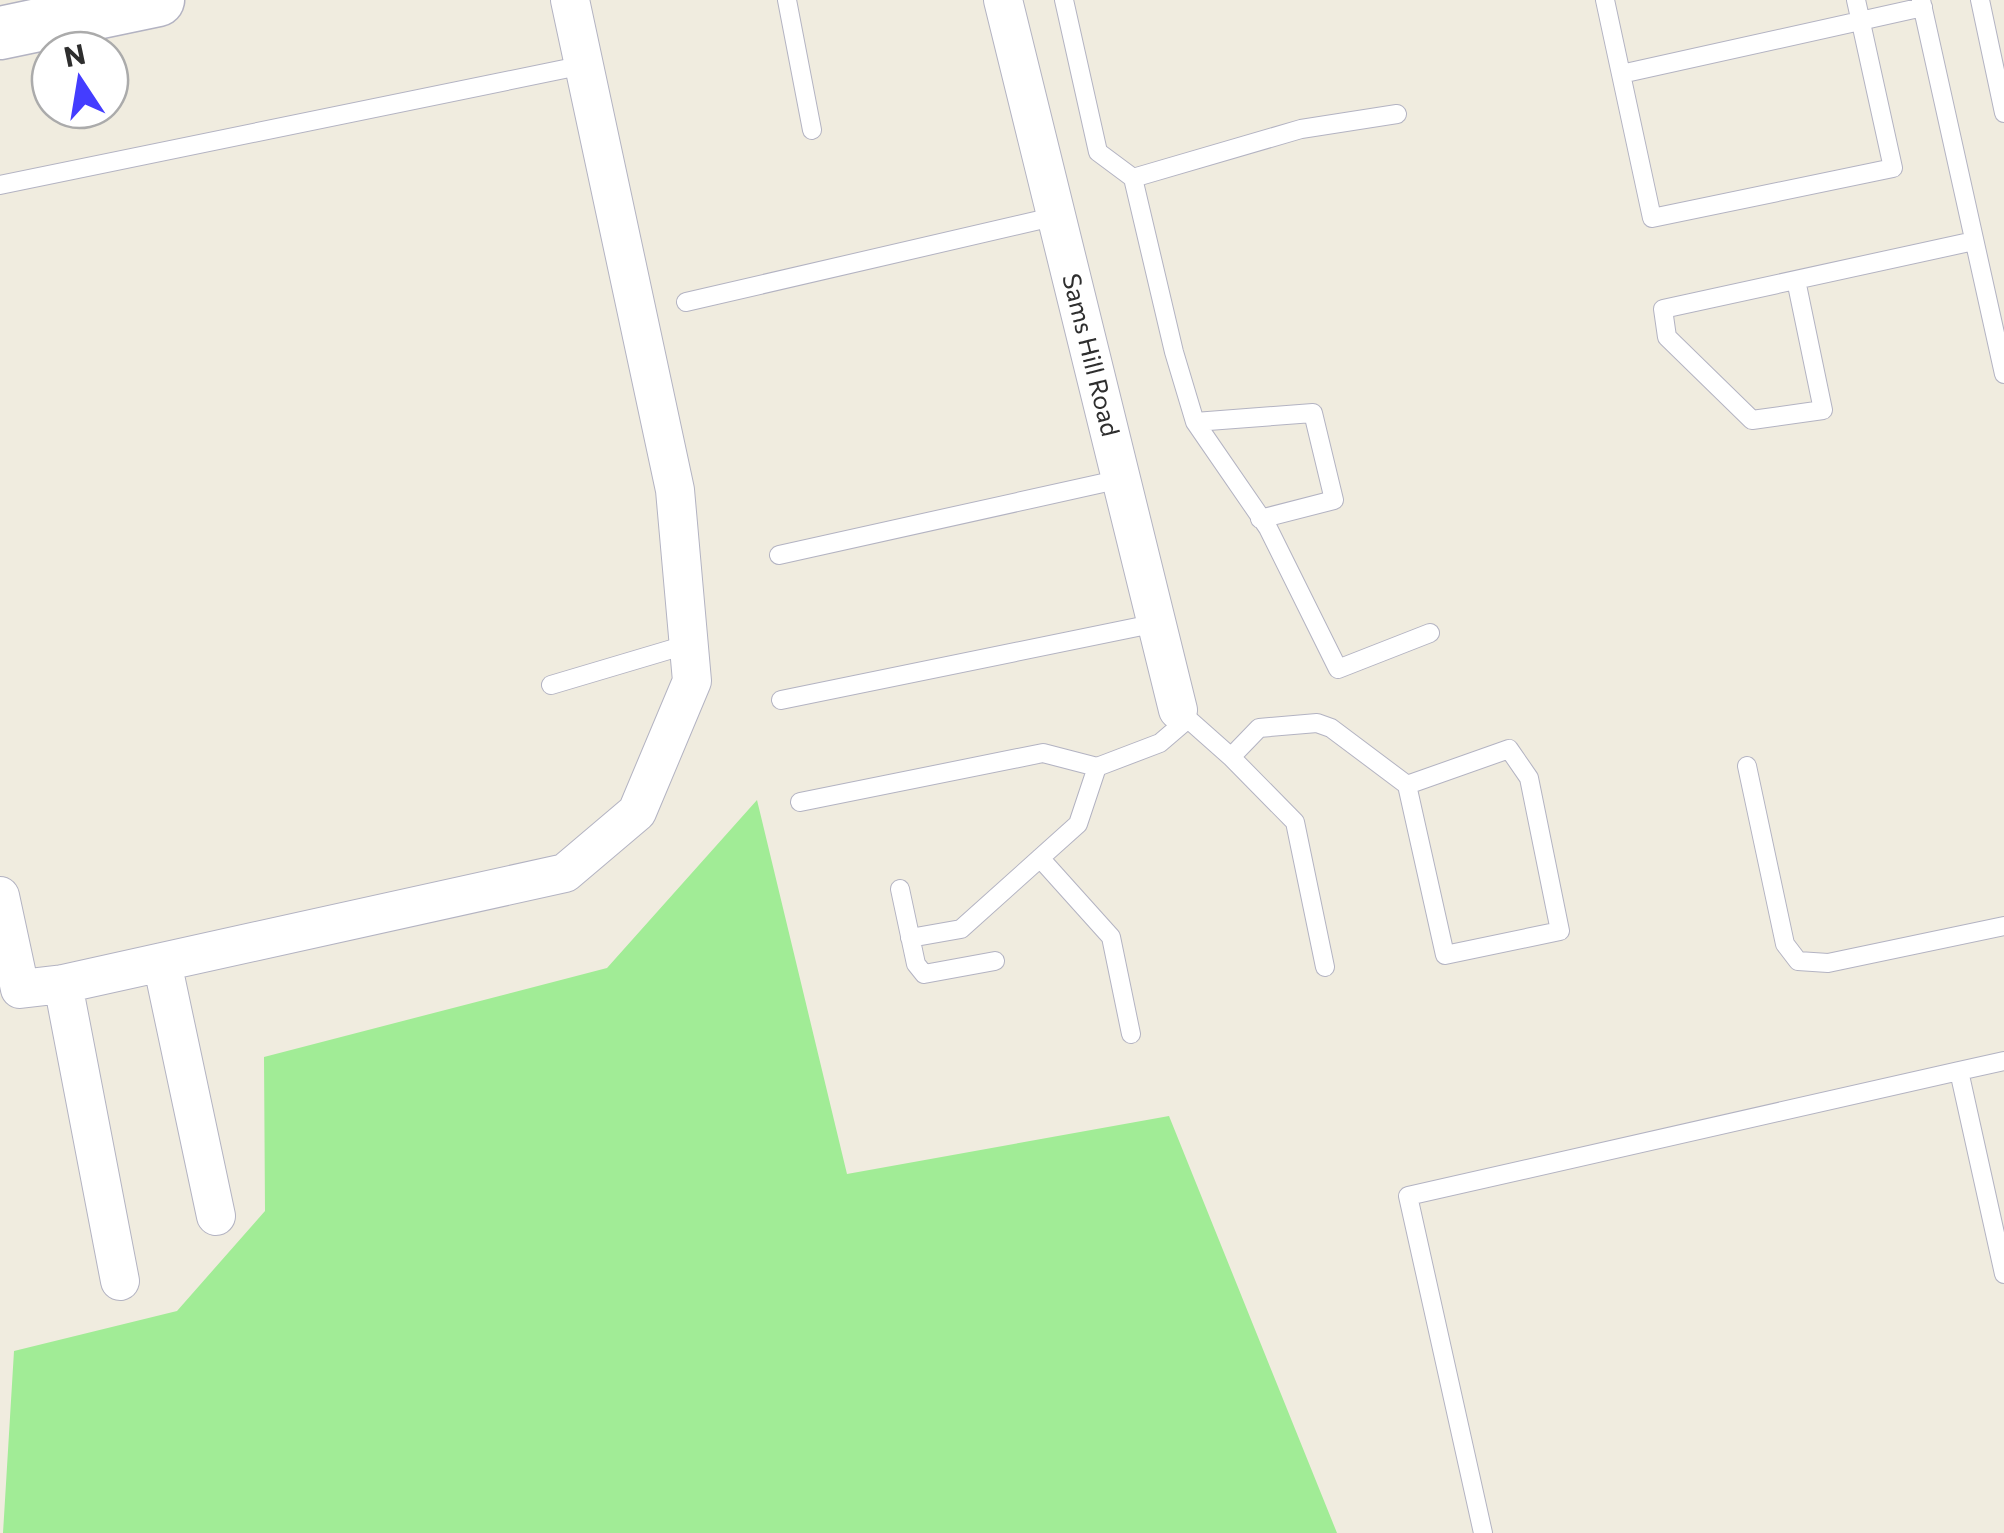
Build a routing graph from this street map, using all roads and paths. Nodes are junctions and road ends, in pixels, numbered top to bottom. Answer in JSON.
{"nodes":[{"id":1,"x":158,"y":0,"type":"edge"},
{"id":2,"x":570,"y":0,"type":"edge"},
{"id":3,"x":787,"y":0,"type":"edge"},
{"id":4,"x":1003,"y":0,"type":"edge"},
{"id":5,"x":1064,"y":0,"type":"edge"},
{"id":6,"x":1605,"y":0,"type":"edge"},
{"id":7,"x":1856,"y":0,"type":"edge"},
{"id":8,"x":1980,"y":0,"type":"edge"},
{"id":9,"x":1922,"y":4,"type":"edge"},
{"id":10,"x":1860,"y":21,"type":"junction"},
{"id":11,"x":0,"y":34,"type":"edge"},
{"id":12,"x":584,"y":65,"type":"junction"},
{"id":13,"x":1621,"y":74,"type":"junction"},
{"id":14,"x":2004,"y":109,"type":"edge"},
{"id":15,"x":1398,"y":114,"type":"dead end"},
{"id":16,"x":812,"y":130,"type":"dead end"},
{"id":17,"x":1133,"y":178,"type":"junction"},
{"id":18,"x":0,"y":185,"type":"edge"},
{"id":19,"x":1056,"y":216,"type":"junction"},
{"id":20,"x":1974,"y":241,"type":"junction"},
{"id":21,"x":1796,"y":280,"type":"junction"},
{"id":22,"x":686,"y":302,"type":"dead end"},
{"id":23,"x":2004,"y":374,"type":"edge"},
{"id":24,"x":1194,"y":422,"type":"junction"},
{"id":25,"x":1122,"y":479,"type":"junction"},
{"id":26,"x":1260,"y":518,"type":"junction"},
{"id":27,"x":779,"y":555,"type":"dead end"},
{"id":28,"x":1157,"y":623,"type":"junction"},
{"id":29,"x":1430,"y":633,"type":"dead end"},
{"id":30,"x":689,"y":644,"type":"junction"},
{"id":31,"x":551,"y":685,"type":"dead end"},
{"id":32,"x":781,"y":700,"type":"dead end"},
{"id":33,"x":1183,"y":714,"type":"junction"},
{"id":34,"x":1231,"y":757,"type":"junction"},
{"id":35,"x":1747,"y":766,"type":"dead end"},
{"id":36,"x":1096,"y":767,"type":"junction"},
{"id":37,"x":1407,"y":785,"type":"junction"},
{"id":38,"x":800,"y":802,"type":"dead end"},
{"id":39,"x":1040,"y":858,"type":"junction"},
{"id":40,"x":900,"y":889,"type":"dead end"},
{"id":41,"x":0,"y":896,"type":"edge"},
{"id":42,"x":2004,"y":926,"type":"edge"},
{"id":43,"x":910,"y":938,"type":"junction"},
{"id":44,"x":994,"y":960,"type":"dead end"},
{"id":45,"x":162,"y":962,"type":"junction"},
{"id":46,"x":1325,"y":967,"type":"dead end"},
{"id":47,"x":63,"y":984,"type":"junction"},
{"id":48,"x":1131,"y":1034,"type":"dead end"},
{"id":49,"x":2004,"y":1062,"type":"edge"},
{"id":50,"x":1958,"y":1071,"type":"junction"},
{"id":51,"x":216,"y":1216,"type":"dead end"},
{"id":52,"x":2004,"y":1274,"type":"edge"},
{"id":53,"x":120,"y":1281,"type":"dead end"},
{"id":54,"x":1483,"y":1533,"type":"edge"}],
"edges":[{"from":1,"to":11,"type":"main road"},
{"from":2,"to":12,"type":"street"},
{"from":3,"to":16,"type":"lane"},
{"from":4,"to":19,"type":"street","name":"Sams Hill Road"},
{"from":5,"to":17,"type":"lane"},
{"from":6,"to":13,"type":"lane"},
{"from":7,"to":10,"type":"lane"},
{"from":8,"to":14,"type":"lane"},
{"from":9,"to":10,"type":"lane"},
{"from":9,"to":20,"type":"lane"},
{"from":10,"to":13,"type":"lane"},
{"from":10,"to":13,"type":"lane"},
{"from":12,"to":18,"type":"lane"},
{"from":12,"to":30,"type":"street"},
{"from":15,"to":17,"type":"lane"},
{"from":17,"to":24,"type":"lane"},
{"from":19,"to":22,"type":"lane"},
{"from":19,"to":25,"type":"street","name":"Sams Hill Road"},
{"from":20,"to":21,"type":"lane"},
{"from":20,"to":23,"type":"lane"},
{"from":21,"to":21,"type":"lane"},
{"from":24,"to":26,"type":"lane"},
{"from":24,"to":26,"type":"lane"},
{"from":25,"to":27,"type":"lane"},
{"from":25,"to":28,"type":"street","name":"Sams Hill Road"},
{"from":26,"to":29,"type":"lane"},
{"from":28,"to":32,"type":"lane"},
{"from":28,"to":33,"type":"street","name":"Sams Hill Road"},
{"from":30,"to":31,"type":"lane"},
{"from":30,"to":45,"type":"street"},
{"from":33,"to":34,"type":"lane"},
{"from":33,"to":36,"type":"lane"},
{"from":34,"to":37,"type":"lane"},
{"from":34,"to":46,"type":"lane"},
{"from":35,"to":42,"type":"lane"},
{"from":36,"to":38,"type":"lane"},
{"from":36,"to":39,"type":"lane"},
{"from":37,"to":37,"type":"lane"},
{"from":39,"to":43,"type":"lane"},
{"from":39,"to":48,"type":"lane"},
{"from":40,"to":43,"type":"lane"},
{"from":41,"to":47,"type":"street"},
{"from":43,"to":44,"type":"lane"},
{"from":45,"to":47,"type":"street"},
{"from":45,"to":51,"type":"street"},
{"from":47,"to":53,"type":"street"},
{"from":49,"to":50,"type":"lane"},
{"from":50,"to":52,"type":"lane"},
{"from":50,"to":54,"type":"lane"}]}
